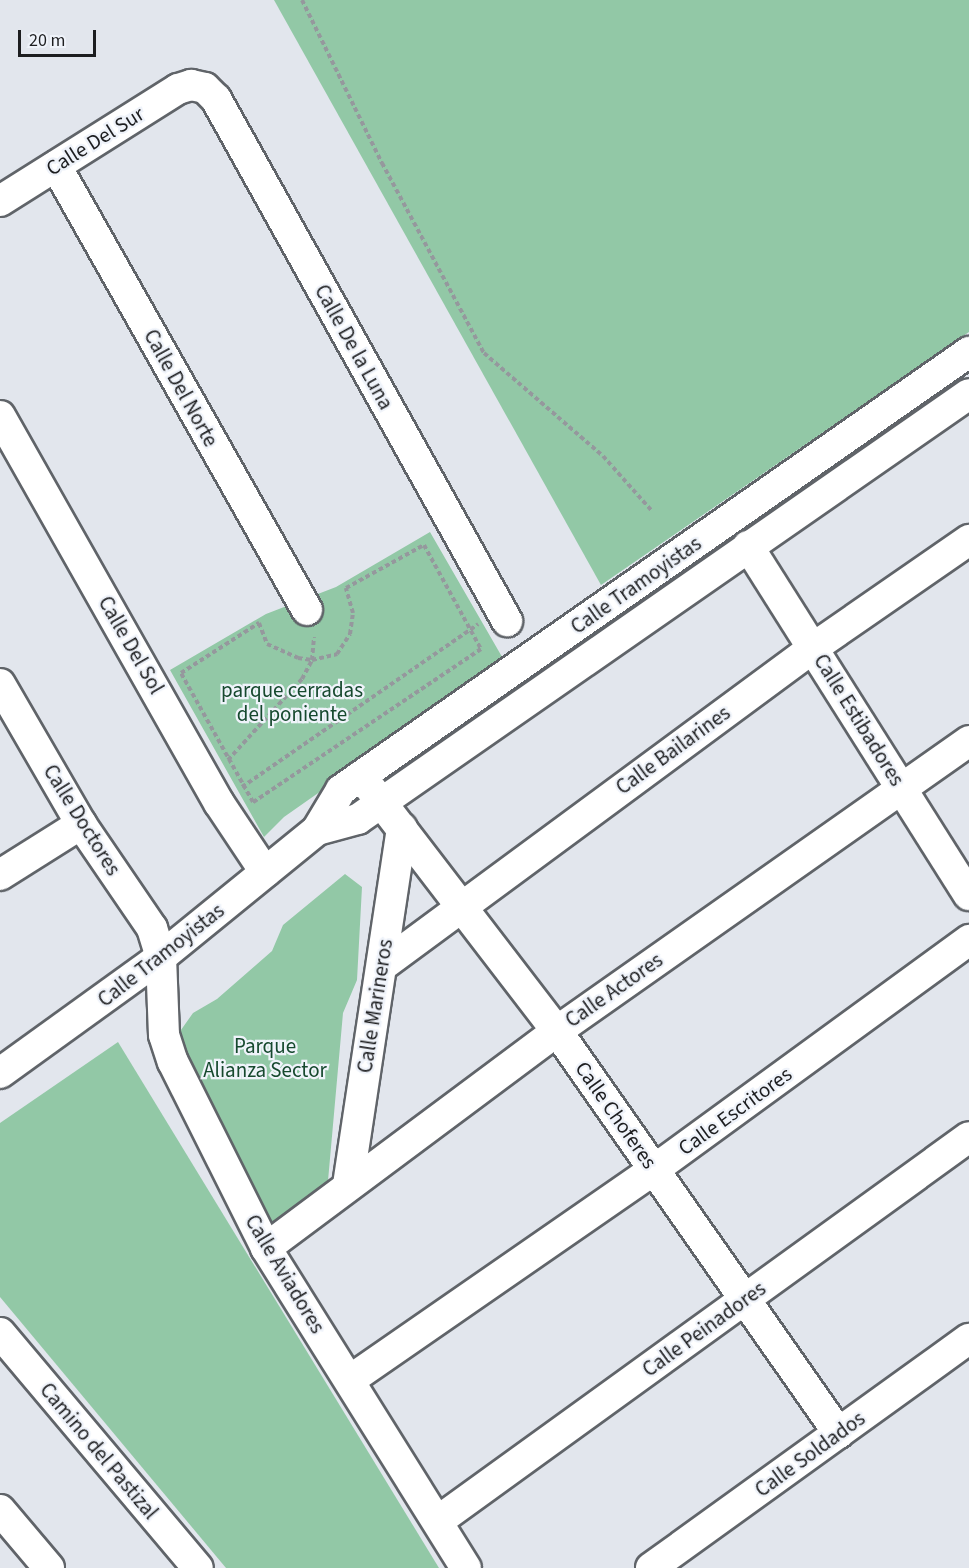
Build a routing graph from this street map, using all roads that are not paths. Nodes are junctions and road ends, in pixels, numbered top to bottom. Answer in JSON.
{"nodes":[{"id":1,"x":191,"y":85,"type":"joint"},
{"id":2,"x":56,"y":166,"type":"junction"},
{"id":3,"x":0,"y":201,"type":"edge"},
{"id":4,"x":969,"y":352,"type":"edge"},
{"id":5,"x":969,"y":394,"type":"edge"},
{"id":6,"x":0,"y":416,"type":"edge"},
{"id":7,"x":969,"y":540,"type":"edge"},
{"id":8,"x":748,"y":546,"type":"junction"},
{"id":9,"x":307,"y":610,"type":"road end"},
{"id":10,"x":504,"y":615,"type":"road end"},
{"id":11,"x":813,"y":648,"type":"junction"},
{"id":12,"x":0,"y":685,"type":"edge"},
{"id":13,"x":969,"y":741,"type":"edge"},
{"id":14,"x":361,"y":776,"type":"junction"},
{"id":15,"x":901,"y":787,"type":"junction"},
{"id":16,"x":382,"y":802,"type":"junction"},
{"id":17,"x":81,"y":824,"type":"junction"},
{"id":18,"x":402,"y":828,"type":"junction"},
{"id":19,"x":317,"y":830,"type":"junction"},
{"id":20,"x":265,"y":872,"type":"junction"},
{"id":21,"x":0,"y":874,"type":"edge"},
{"id":22,"x":969,"y":895,"type":"edge"},
{"id":23,"x":459,"y":906,"type":"junction"},
{"id":24,"x":969,"y":940,"type":"edge"},
{"id":25,"x":161,"y":957,"type":"junction"},
{"id":26,"x":382,"y":966,"type":"junction"},
{"id":27,"x":556,"y":1031,"type":"junction"},
{"id":28,"x":0,"y":1073,"type":"edge"},
{"id":29,"x":969,"y":1137,"type":"edge"},
{"id":30,"x":655,"y":1169,"type":"junction"},
{"id":31,"x":348,"y":1185,"type":"junction"},
{"id":32,"x":266,"y":1248,"type":"junction"},
{"id":33,"x":744,"y":1300,"type":"junction"},
{"id":34,"x":0,"y":1333,"type":"edge"},
{"id":35,"x":969,"y":1339,"type":"edge"},
{"id":36,"x":350,"y":1380,"type":"junction"},
{"id":37,"x":839,"y":1433,"type":"junction"},
{"id":38,"x":0,"y":1510,"type":"edge"},
{"id":39,"x":438,"y":1521,"type":"junction"},
{"id":40,"x":49,"y":1568,"type":"edge"},
{"id":41,"x":198,"y":1568,"type":"edge"},
{"id":42,"x":466,"y":1568,"type":"edge"},
{"id":43,"x":651,"y":1568,"type":"edge"}],
"edges":[{"from":1,"to":2,"type":"street","name":"Calle Del Sur"},
{"from":1,"to":10,"type":"street","name":"Calle De la Luna"},
{"from":2,"to":3,"type":"street","name":"Calle Del Sur"},
{"from":2,"to":9,"type":"street","name":"Calle Del Norte"},
{"from":4,"to":14,"type":"street","name":"Calle Tramoyistas"},
{"from":5,"to":8,"type":"street","name":"Calle Tramoyistas"},
{"from":6,"to":20,"type":"street","name":"Calle Del Sol"},
{"from":7,"to":11,"type":"street","name":"Calle Bailarines"},
{"from":8,"to":11,"type":"street","name":"Calle Estibadores"},
{"from":8,"to":16,"type":"street","name":"Calle Tramoyistas"},
{"from":11,"to":15,"type":"street","name":"Calle Estibadores"},
{"from":11,"to":23,"type":"street","name":"Calle Bailarines"},
{"from":12,"to":17,"type":"street","name":"Calle Doctores"},
{"from":13,"to":15,"type":"street","name":"Calle Actores"},
{"from":14,"to":16,"type":"street","name":"Calle Choferes"},
{"from":14,"to":19,"type":"street","name":"Calle Tramoyistas"},
{"from":15,"to":22,"type":"street","name":"Calle Estibadores"},
{"from":15,"to":27,"type":"street","name":"Calle Actores"},
{"from":16,"to":18,"type":"street","name":"Calle Choferes"},
{"from":16,"to":19,"type":"street","name":"Calle Tramoyistas"},
{"from":17,"to":21,"type":"street"},
{"from":17,"to":25,"type":"street","name":"Calle Doctores"},
{"from":18,"to":23,"type":"street","name":"Calle Choferes"},
{"from":18,"to":26,"type":"street","name":"Calle Marineros"},
{"from":19,"to":20,"type":"street","name":"Calle Tramoyistas"},
{"from":20,"to":25,"type":"street","name":"Calle Tramoyistas"},
{"from":23,"to":26,"type":"street","name":"Calle Bailarines"},
{"from":23,"to":27,"type":"street","name":"Calle Choferes"},
{"from":24,"to":30,"type":"street","name":"Calle Escritores"},
{"from":25,"to":28,"type":"street","name":"Calle Tramoyistas"},
{"from":25,"to":32,"type":"street","name":"Calle Aviadores"},
{"from":26,"to":31,"type":"street","name":"Calle Marineros"},
{"from":27,"to":30,"type":"street","name":"Calle Choferes"},
{"from":27,"to":31,"type":"street","name":"Calle Actores"},
{"from":29,"to":33,"type":"street","name":"Calle Peinadores"},
{"from":30,"to":33,"type":"street","name":"Calle Choferes"},
{"from":30,"to":36,"type":"street","name":"Calle Escritores"},
{"from":31,"to":32,"type":"street","name":"Calle Actores"},
{"from":32,"to":36,"type":"street","name":"Calle Aviadores"},
{"from":33,"to":37,"type":"street","name":"Calle Choferes"},
{"from":33,"to":39,"type":"street","name":"Calle Peinadores"},
{"from":34,"to":41,"type":"street","name":"Camino del Pastizal"},
{"from":35,"to":37,"type":"street","name":"Calle Soldados"},
{"from":36,"to":39,"type":"street","name":"Calle Aviadores"},
{"from":37,"to":43,"type":"street","name":"Calle Soldados"},
{"from":38,"to":40,"type":"street"},
{"from":39,"to":42,"type":"street","name":"Calle Aviadores"}]}
